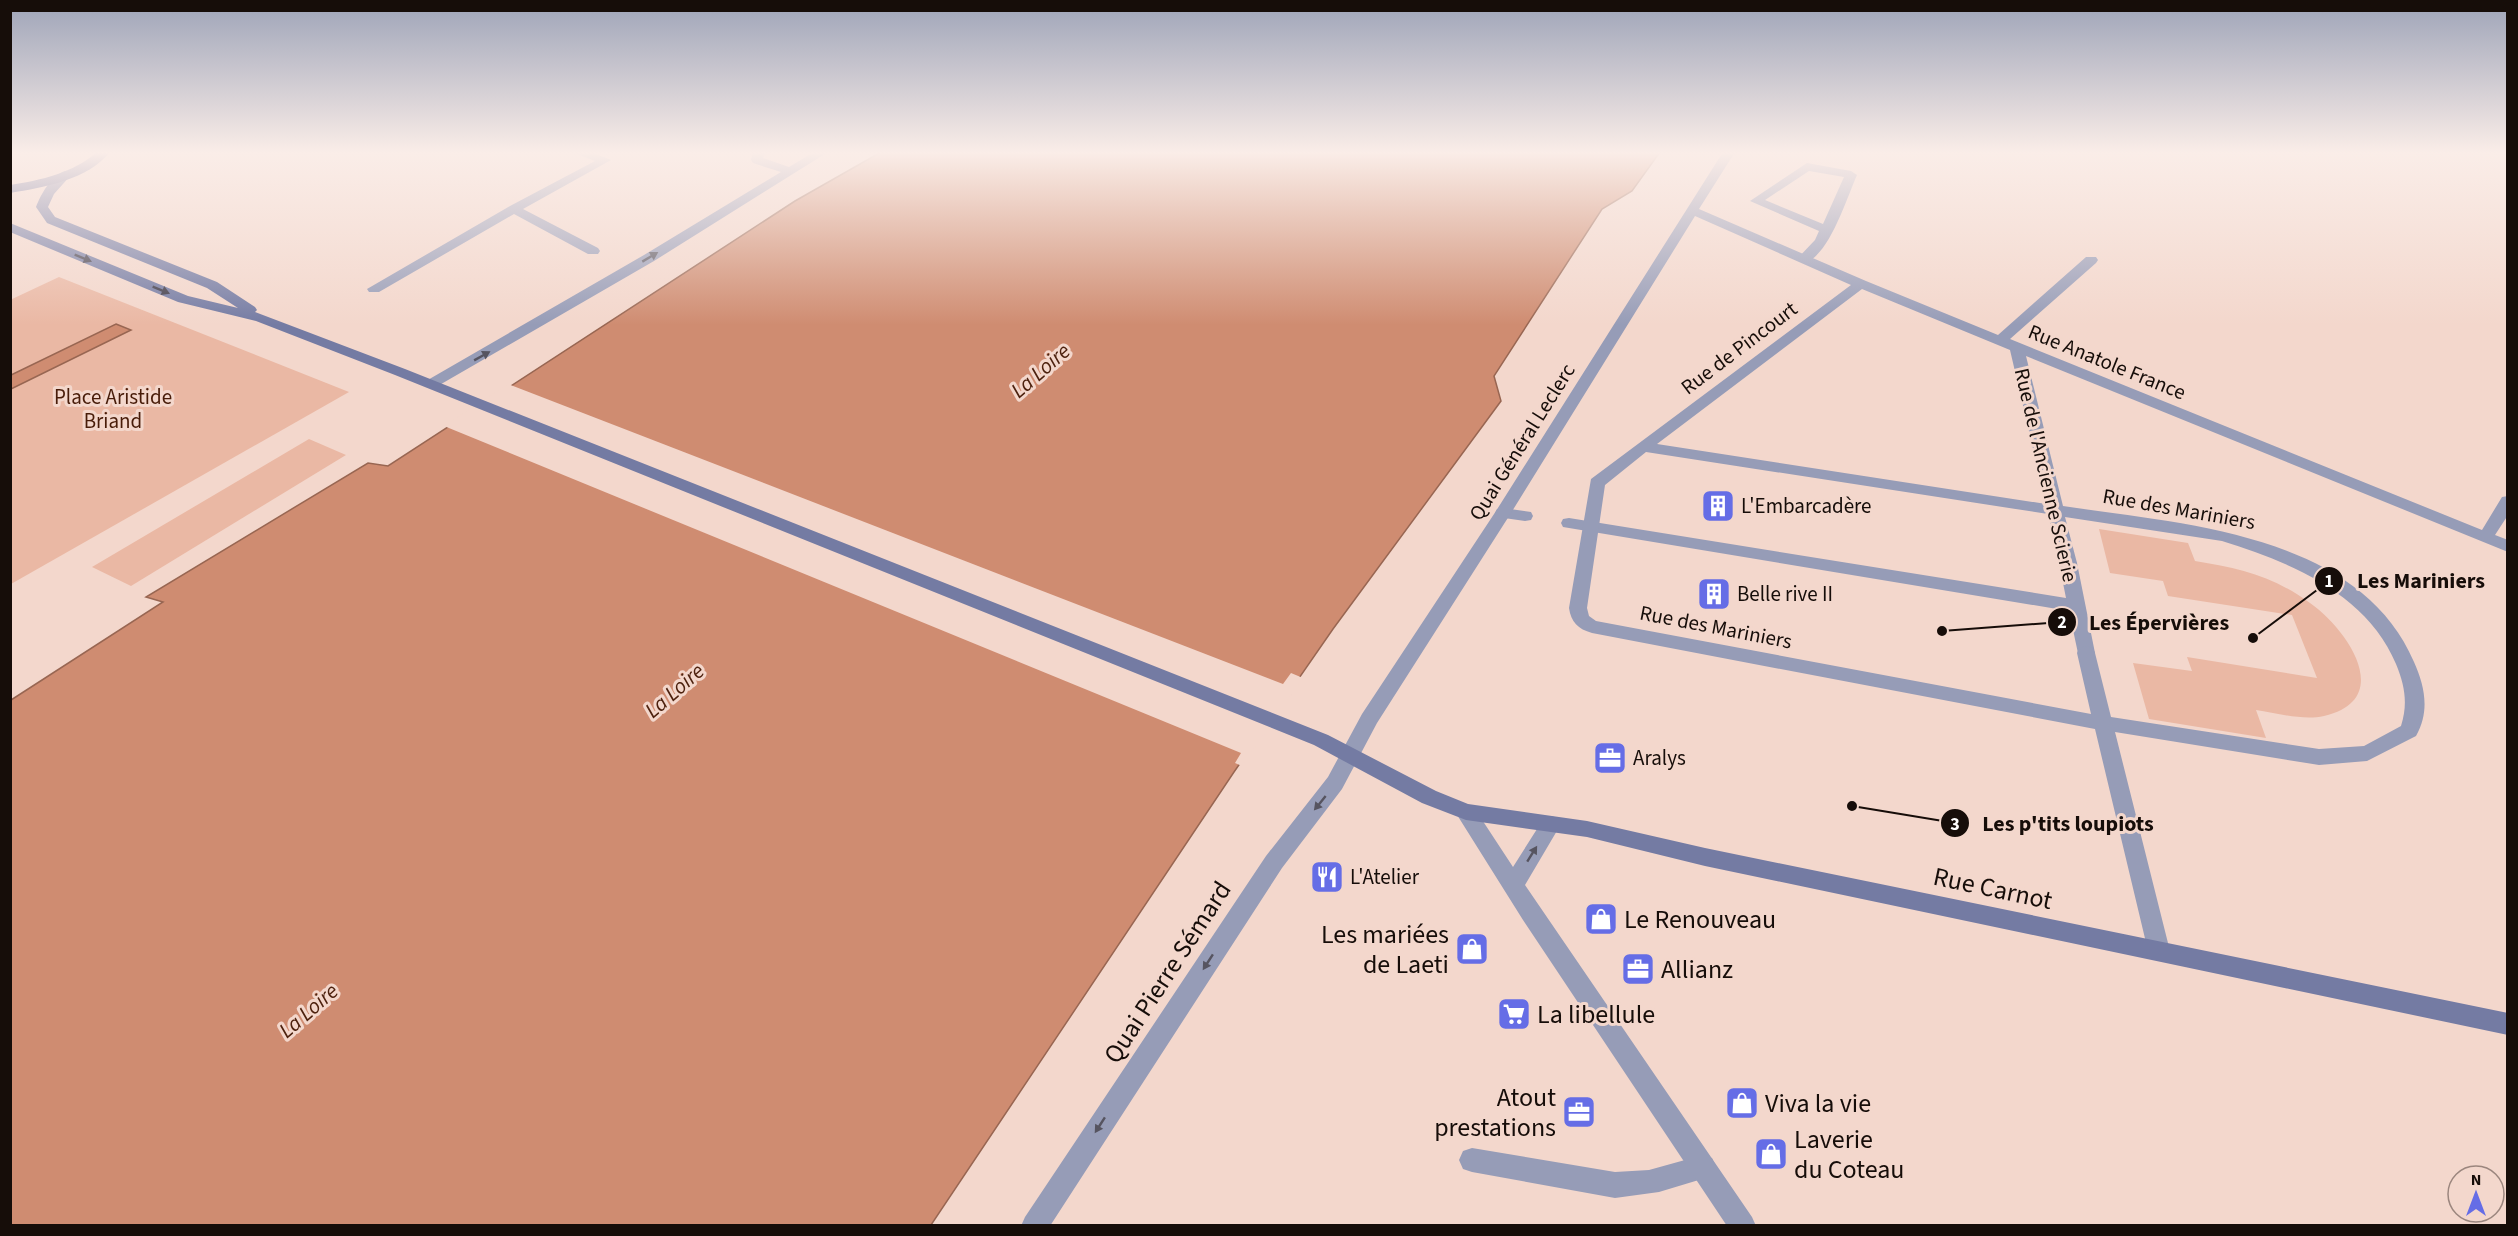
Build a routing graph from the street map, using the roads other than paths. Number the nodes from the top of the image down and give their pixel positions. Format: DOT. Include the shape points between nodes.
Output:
graph roads {
  1 [pos="44,210"];
  2 [pos="513,210"];
  3 [pos="515,210"];
  4 [pos="727,210"];
  5 [pos="1777,210"];
  6 [pos="1835,210"];
  7 [pos="1693,211"];
  8 [pos="10,227"];
  9 [pos="1825,230"];
  10 [pos="593,251"];
  11 [pos="1804,260"];
  12 [pos="2091,260"];
  13 [pos="1861,284"];
  14 [pos="374,289"];
  15 [pos="261,318"];
  16 [pos="1999,341"];
  17 [pos="2017,348"];
  18 [pos="431,384"];
  19 [pos="1643,447"];
  20 [pos="2508,501"];
  21 [pos="2056,511"];
  22 [pos="1503,513"];
  23 [pos="1525,516"];
  24 [pos="1569,523"];
  25 [pos="1590,527"];
  26 [pos="2484,538"];
  27 [pos="2508,547"];
  28 [pos="2076,606"];
  29 [pos="2103,723"];
  30 [pos="1350,753"];
  31 [pos="1466,812"];
  32 [pos="1551,824"];
  33 [pos="1513,885"];
  34 [pos="2159,951"];
  35 [pos="2508,1024"];
  36 [pos="1472,1160"];
  37 [pos="1703,1167"];
  38 [pos="1034,1226"];
  39 [pos="1743,1226"];
  1 -- 15 [label="main road" via="51,220 212,285"];
  2 -- 14 [label="street"];
  3 -- 10 [label="street"];
  18 -- 4 [label="street, one-way"];
  5 -- 9 [label="street"];
  6 -- 9 [label="street"];
  7 -- 11 [label="street, Rue Anatole France"];
  7 -- 22 [label="street, Quai Général Leclerc"];
  8 -- 15 [label="main road, one-way" via="183,299"];
  9 -- 11 [label="street" via="1821,242"];
  11 -- 13 [label="street, Rue Anatole France"];
  12 -- 16 [label="street"];
  13 -- 16 [label="street, Rue Anatole France"];
  13 -- 19 [label="street, Rue de Pincourt"];
  15 -- 18 [label="main road, Rue Carnot"];
  16 -- 17 [label="street, Rue Anatole France"];
  17 -- 21 [label="street, Rue de l'Ancienne Scierie"];
  17 -- 26 [label="street, Rue Anatole France"];
  18 -- 30 [label="main road, Rue Carnot"];
  19 -- 21 [label="street, Rue des Mariniers"];
  19 -- 25 [label="street, Rue des Mariniers" via="1598,483"];
  20 -- 26 [label="street"];
  21 -- 28 [label="street, Rue de l'Ancienne Scierie"];
  21 -- 29 [label="street, Rue des Mariniers" via="2223,536 2265,547 2319,573 2366,606 2388,633 2403,655 2417,702 2409,731 2367,753 2319,757"];
  22 -- 23 [label="street"];
  22 -- 30 [label="street, Quai Général Leclerc"];
  24 -- 25 [label="street"];
  25 -- 28 [label="street"];
  25 -- 29 [label="street, Rue des Mariniers" via="1578,608 1583,623 1592,627"];
  26 -- 27 [label="street, Rue Anatole France"];
  28 -- 29 [label="street, Rue de l'Ancienne Scierie"];
  29 -- 34 [label="street, Rue de l'Ancienne Scierie"];
  30 -- 31 [label="main road, Rue Carnot" via="1429,797"];
  30 -- 38 [label="street, Quai Pierre Sémard, one-way" via="1333,786 1274,862"];
  31 -- 32 [label="main road, Rue Carnot"];
  31 -- 33 [label="street"];
  33 -- 32 [label="street, one-way"];
  32 -- 34 [label="main road, Rue Carnot"];
  33 -- 37 [label="street"];
  34 -- 35 [label="main road, Rue Carnot"];
  36 -- 37 [label="street" via="1634,1186"];
  37 -- 39 [label="street"];
}
